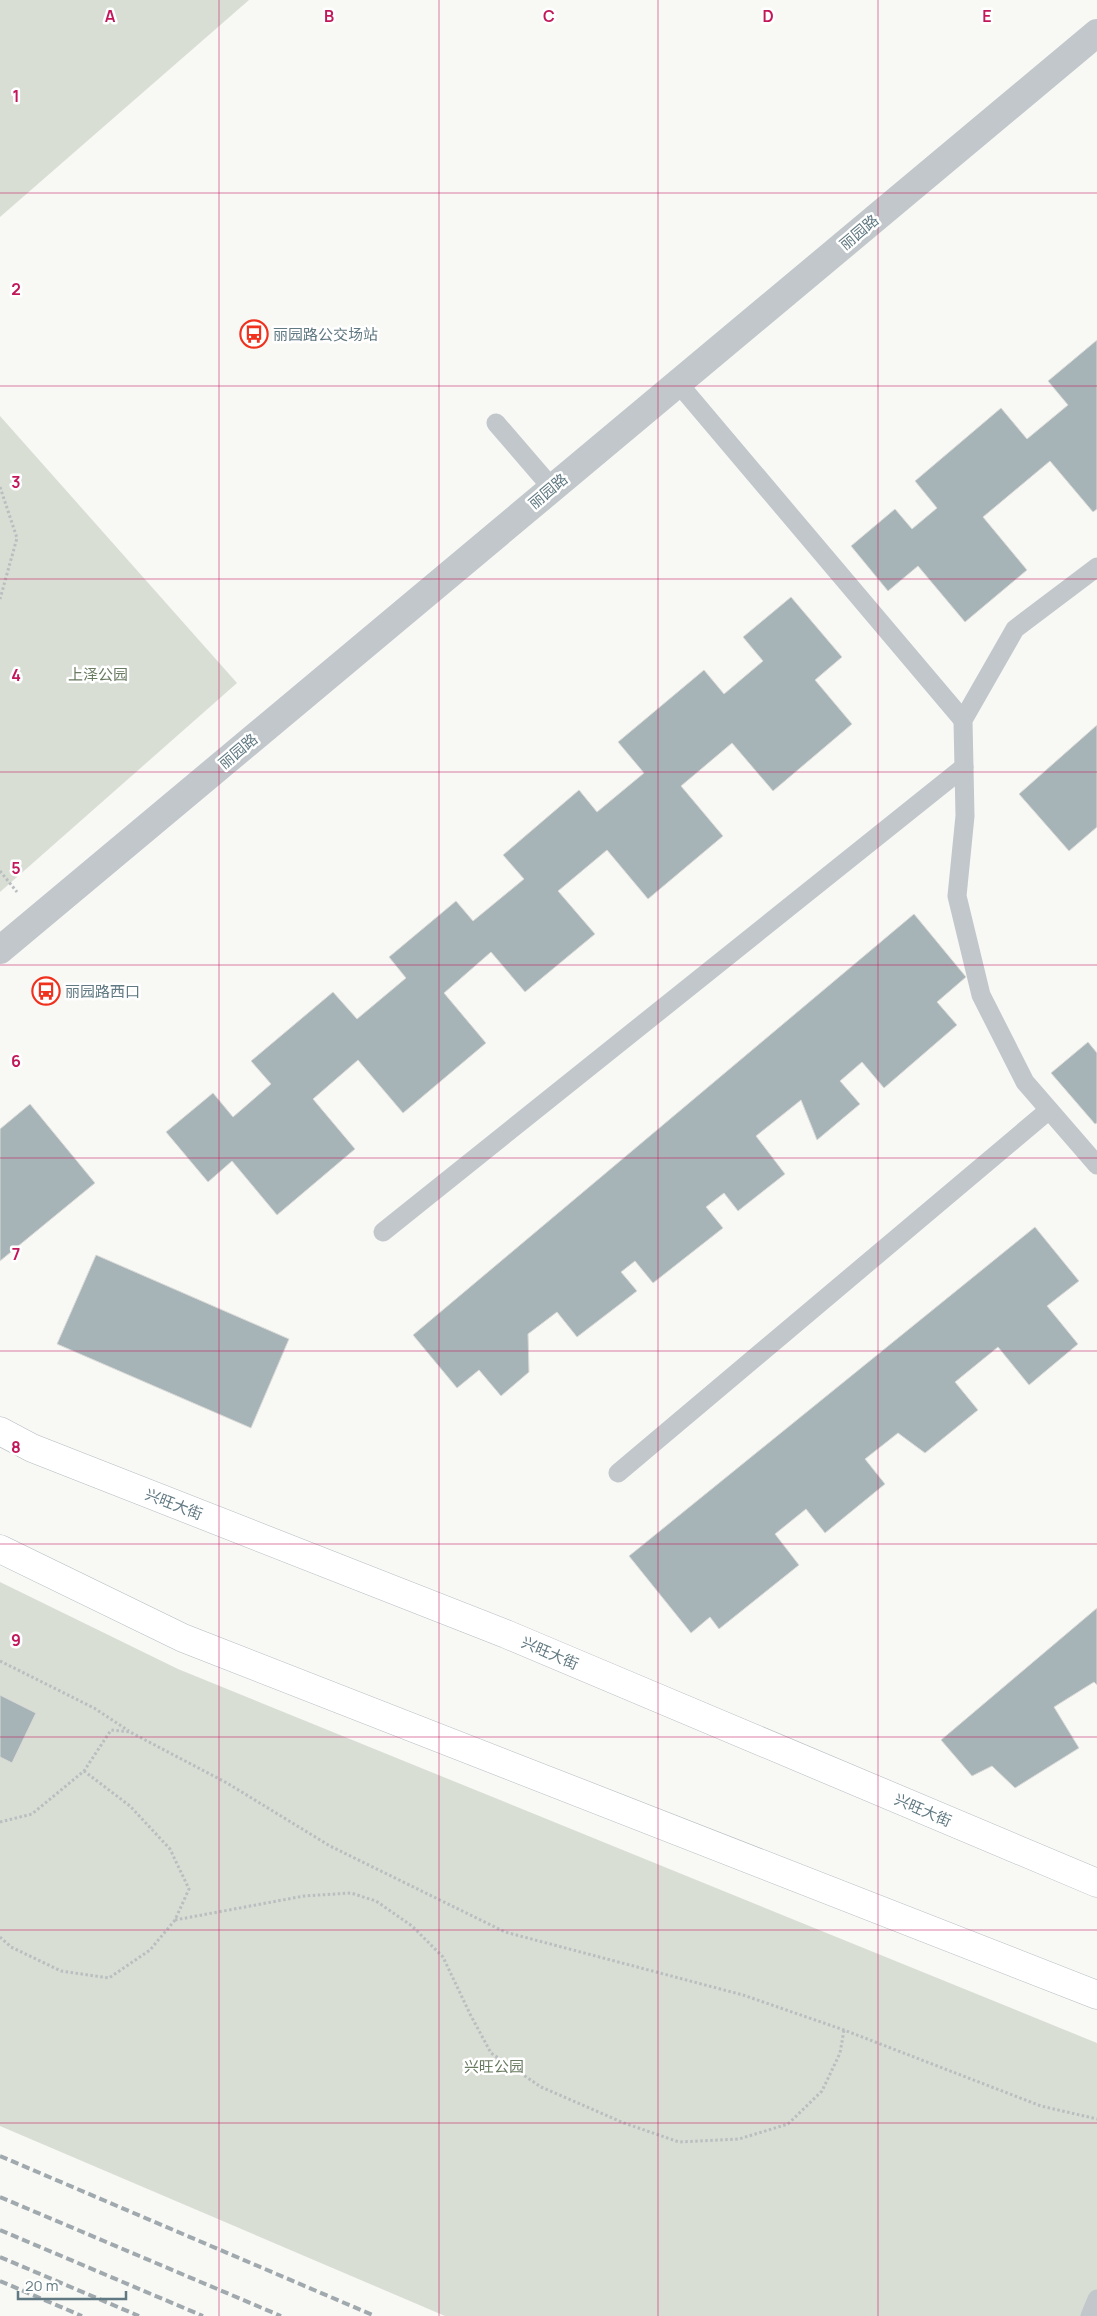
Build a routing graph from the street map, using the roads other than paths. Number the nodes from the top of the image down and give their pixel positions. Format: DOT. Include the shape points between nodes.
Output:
graph roads {
  1 [pos="1097,33"];
  2 [pos="678,383"];
  3 [pos="496,423"];
  4 [pos="552,488"];
  5 [pos="1097,567"];
  6 [pos="963,720"];
  7 [pos="964,767"];
  8 [pos="0,950"];
  9 [pos="1049,1110"];
  10 [pos="1097,1165"];
  11 [pos="383,1232"];
  12 [pos="0,1431"];
  13 [pos="618,1473"];
  14 [pos="0,1549"];
  15 [pos="1097,1883"];
  16 [pos="1097,1995"];
  17 [pos="1097,2299"];
  18 [pos="1090,2316"];
  1 -- 2 [label="street, 丽园路"];
  2 -- 4 [label="street, 丽园路"];
  2 -- 6 [label="lane"];
  3 -- 4 [label="lane"];
  4 -- 8 [label="street, 丽园路"];
  5 -- 6 [label="lane" via="1015,629"];
  6 -- 7 [label="lane"];
  7 -- 9 [label="lane" via="965,816 957,896 963,924 981,996 1025,1082"];
  7 -- 11 [label="lane"];
  9 -- 10 [label="lane"];
  9 -- 13 [label="lane"];
  12 -- 15 [label="main road, 兴旺大街" via="32,1448 506,1634"];
  14 -- 16 [label="main road" via="183,1638"];
  17 -- 18 [label="lane"];
}
